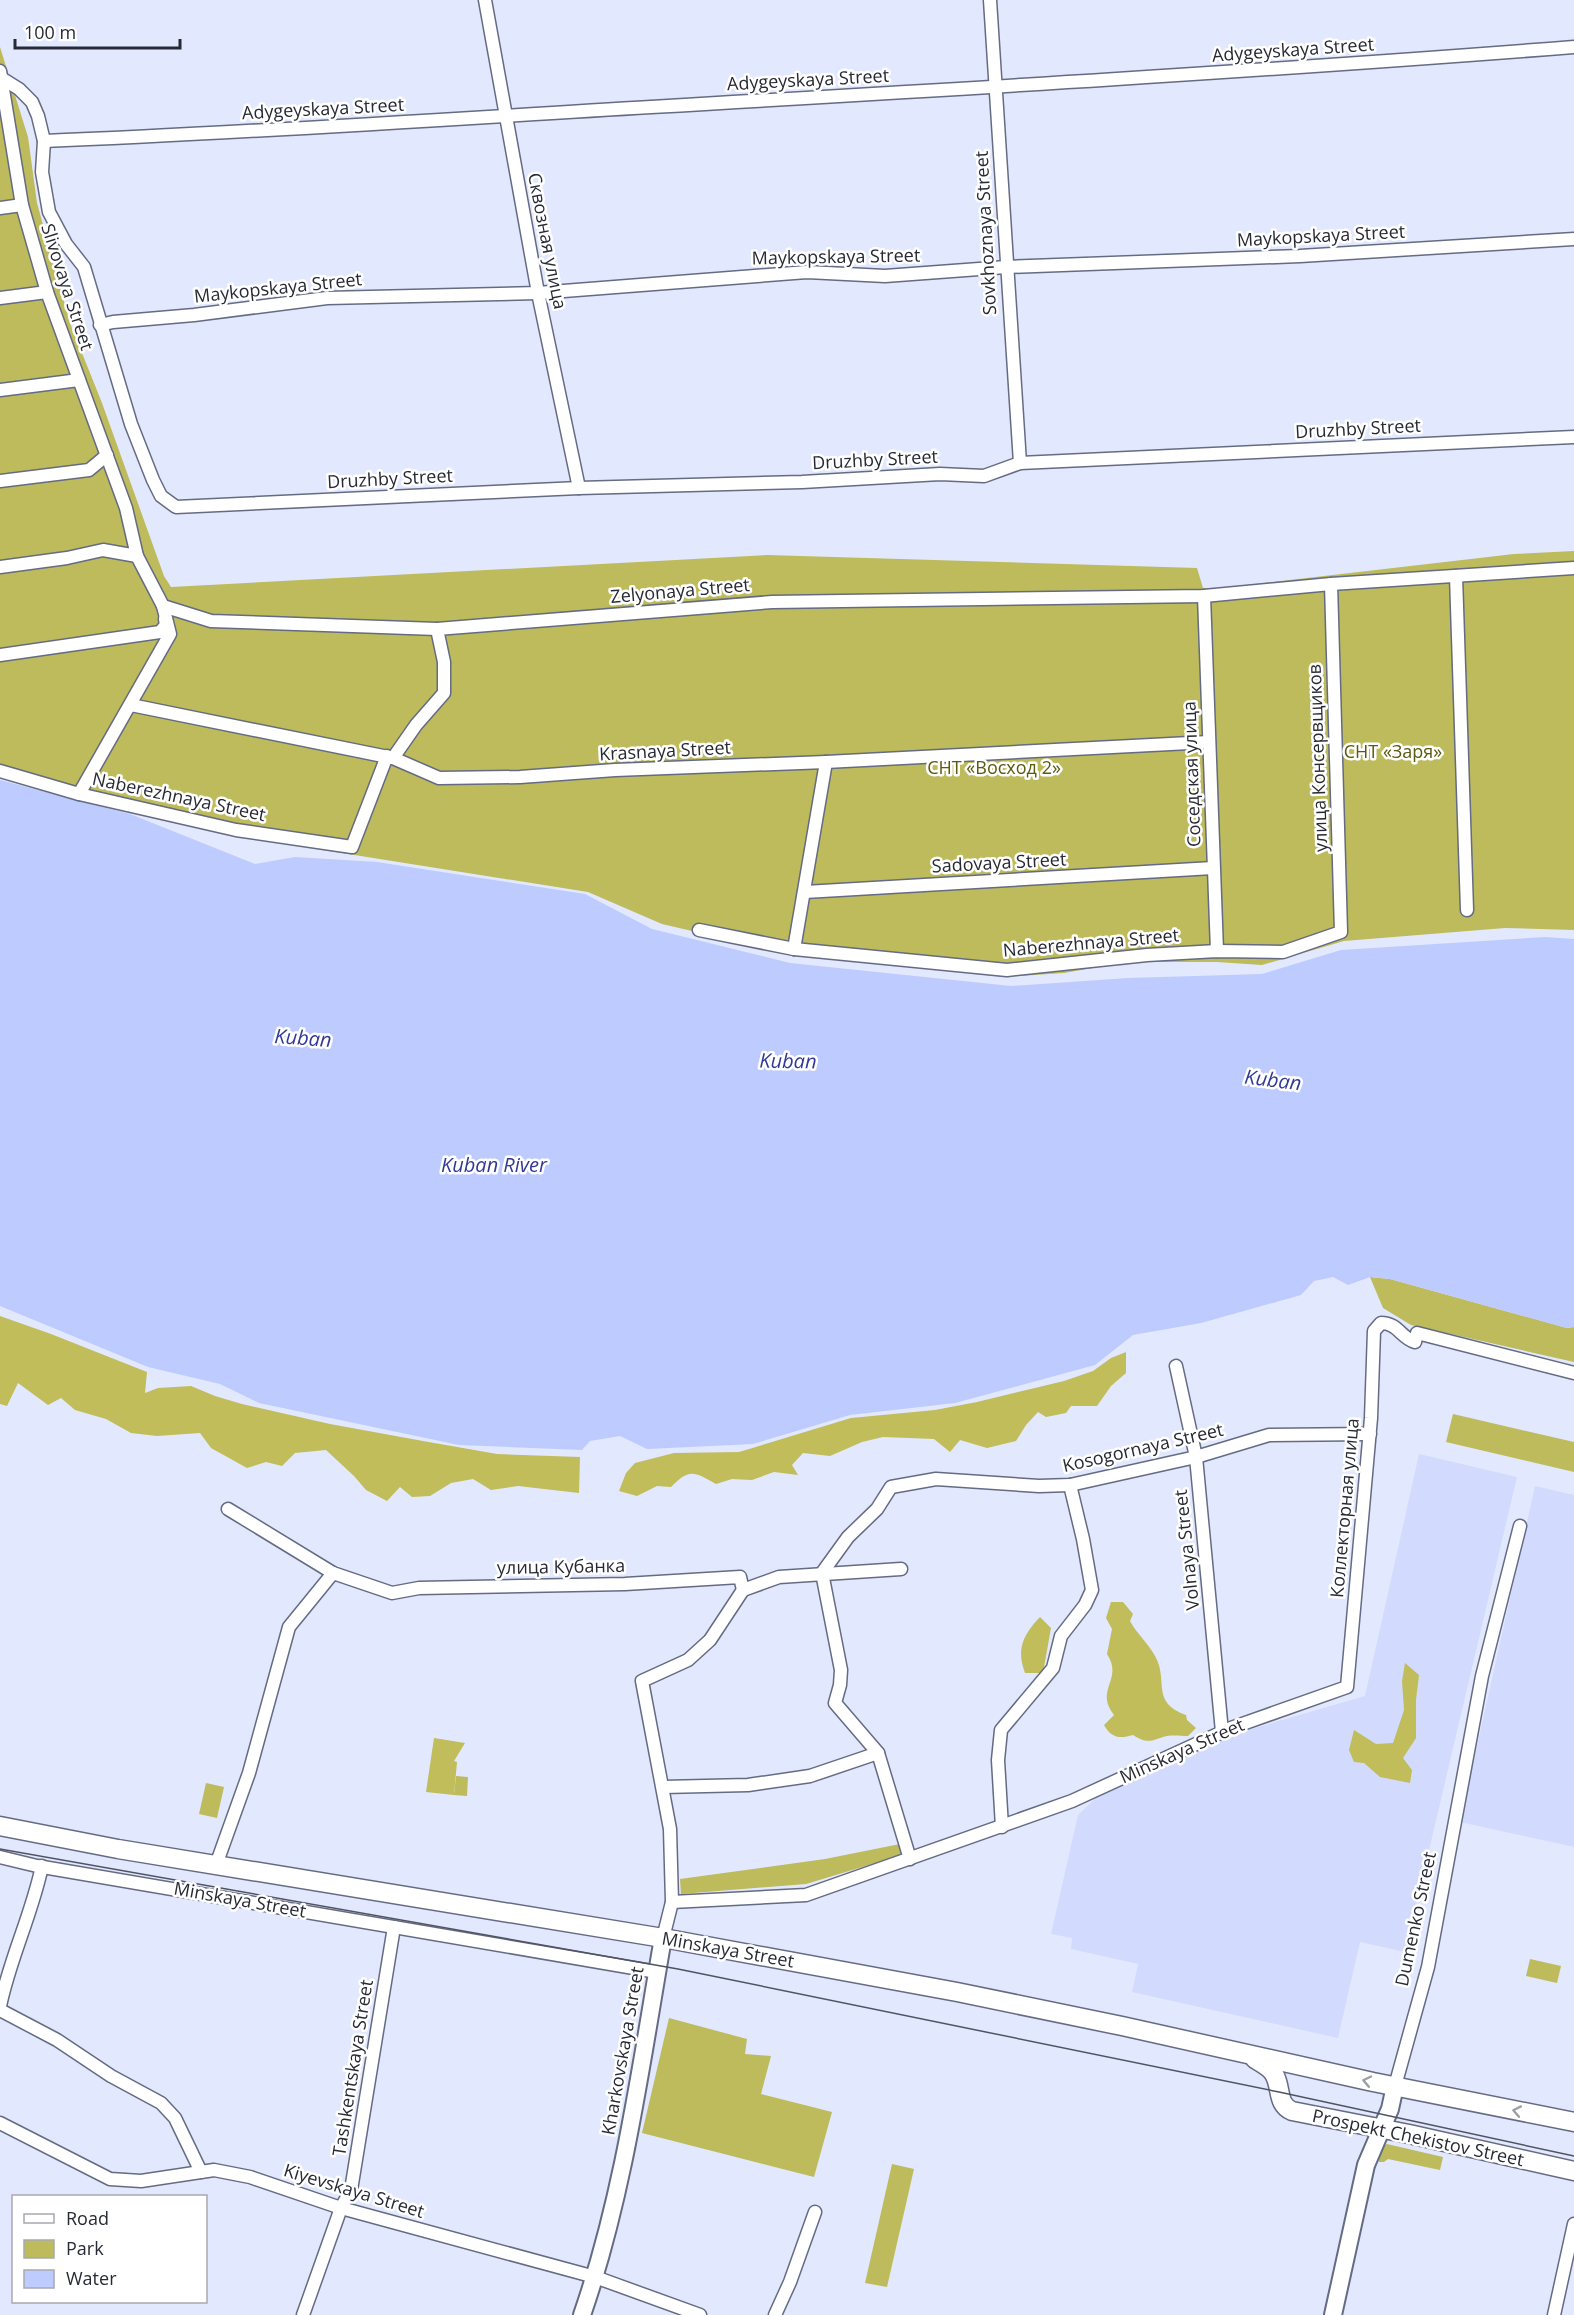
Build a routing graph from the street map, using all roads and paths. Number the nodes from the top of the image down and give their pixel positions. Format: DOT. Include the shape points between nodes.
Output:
graph roads {
  1 [pos="485,0"];
  2 [pos="990,0"];
  3 [pos="1574,47"];
  4 [pos="1,75"];
  5 [pos="996,88"];
  6 [pos="505,116"];
  7 [pos="4,118"];
  8 [pos="44,141"];
  9 [pos="22,205"];
  10 [pos="0,208"];
  11 [pos="1574,239"];
  12 [pos="1006,267"];
  13 [pos="47,292"];
  14 [pos="538,293"];
  15 [pos="0,298"];
  16 [pos="100,325"];
  17 [pos="79,380"];
  18 [pos="0,390"];
  19 [pos="1574,437"];
  20 [pos="106,455"];
  21 [pos="1020,464"];
  22 [pos="0,481"];
  23 [pos="579,488"];
  24 [pos="137,556"];
  25 [pos="0,567"];
  26 [pos="1574,568"];
  27 [pos="1456,576"];
  28 [pos="1331,584"];
  29 [pos="1204,596"];
  30 [pos="163,606"];
  31 [pos="437,629"];
  32 [pos="0,655"];
  33 [pos="131,705"];
  34 [pos="1209,742"];
  35 [pos="390,757"];
  36 [pos="826,762"];
  37 [pos="0,771"];
  38 [pos="79,794"];
  39 [pos="1213,868"];
  40 [pos="805,892"];
  41 [pos="1467,910"];
  42 [pos="699,930"];
  43 [pos="1341,932"];
  44 [pos="794,949"];
  45 [pos="1217,951"];
  46 [pos="1176,1366"];
  47 [pos="1574,1372"];
  48 [pos="1370,1434"];
  49 [pos="1196,1456"];
  50 [pos="1070,1485"];
  51 [pos="228,1509"];
  52 [pos="1520,1526"];
  53 [pos="901,1569"];
  54 [pos="333,1573"];
  55 [pos="822,1573"];
  56 [pos="743,1590"];
  57 [pos="1347,1687"];
  58 [pos="1222,1731"];
  59 [pos="878,1753"];
  60 [pos="663,1787"];
  61 [pos="0,1826"];
  62 [pos="1002,1827"];
  63 [pos="0,1857"];
  64 [pos="910,1859"];
  65 [pos="216,1865"];
  66 [pos="42,1866"];
  67 [pos="672,1902"];
  68 [pos="394,1927"];
  69 [pos="663,1938"];
  70 [pos="657,1972"];
  71 [pos="3,1980"];
  72 [pos="0,2008"];
  73 [pos="1237,2052"];
  74 [pos="1326,2072"];
  75 [pos="1278,2085"];
  76 [pos="1395,2086"];
  77 [pos="1574,2122"];
  78 [pos="0,2123"];
  79 [pos="1380,2129"];
  80 [pos="1574,2171"];
  81 [pos="201,2172"];
  82 [pos="341,2208"];
  83 [pos="815,2211"];
  84 [pos="1574,2224"];
  85 [pos="595,2277"];
  86 [pos="303,2315"];
  87 [pos="582,2315"];
  88 [pos="700,2315"];
  89 [pos="775,2315"];
  90 [pos="1333,2315"];
  91 [pos="1554,2315"];
  1 -- 6 [label="street, Сквозная улица"];
  2 -- 5 [label="street, Sovkhoznaya Street"];
  3 -- 5 [label="street, Adygeyskaya Street"];
  4 -- 7 [label="street, Slivovaya Street"];
  4 -- 8 [label="street" via="32,102"];
  5 -- 6 [label="street, Adygeyskaya Street"];
  5 -- 12 [label="street, Sovkhoznaya Street"];
  6 -- 8 [label="street, Adygeyskaya Street"];
  6 -- 14 [label="street, Сквозная улица"];
  7 -- 9 [label="street, Slivovaya Street"];
  8 -- 16 [label="street" via="42,172 49,212 84,267"];
  9 -- 10 [label="street"];
  9 -- 13 [label="street, Slivovaya Street"];
  11 -- 12 [label="street, Maykopskaya Street" via="1300,256"];
  12 -- 14 [label="street, Maykopskaya Street" via="885,276 807,272"];
  12 -- 21 [label="street, Sovkhoznaya Street"];
  13 -- 15 [label="street"];
  13 -- 17 [label="street, Slivovaya Street"];
  14 -- 16 [label="street, Maykopskaya Street" via="327,298"];
  14 -- 23 [label="street, Сквозная улица"];
  16 -- 23 [label="street, Druzhby Street" via="153,480 161,495 176,507"];
  17 -- 18 [label="street"];
  17 -- 20 [label="street, Slivovaya Street"];
  19 -- 21 [label="street, Druzhby Street"];
  20 -- 22 [label="street" via="89,470"];
  20 -- 24 [label="street, Slivovaya Street" via="126,508"];
  21 -- 23 [label="street, Druzhby Street" via="976,477 940,474"];
  24 -- 25 [label="street" via="103,550"];
  24 -- 30 [label="street, Slivovaya Street"];
  26 -- 27 [label="street, Zelyonaya Street"];
  27 -- 28 [label="street, Zelyonaya Street"];
  27 -- 41 [label="street"];
  28 -- 29 [label="street, Zelyonaya Street"];
  28 -- 43 [label="street, улица Консервщиков"];
  29 -- 31 [label="street, Zelyonaya Street" via="772,602"];
  29 -- 34 [label="street, Соседская улица"];
  30 -- 31 [label="street, Zelyonaya Street" via="211,621"];
  30 -- 32 [label="street" via="166,625 160,632"];
  30 -- 33 [label="street" via="170,634"];
  31 -- 35 [label="street" via="444,662 444,693"];
  33 -- 35 [label="street, Krasnaya Street"];
  33 -- 38 [label="street"];
  34 -- 36 [label="street, Krasnaya Street"];
  34 -- 39 [label="street, Соседская улица"];
  35 -- 36 [label="street, Krasnaya Street" via="439,778"];
  35 -- 38 [label="street, Naberezhnaya Street" via="352,847 236,830"];
  36 -- 40 [label="street"];
  37 -- 38 [label="street, Naberezhnaya Street"];
  39 -- 40 [label="street, Sadovaya Street"];
  39 -- 45 [label="street, Соседская улица"];
  40 -- 44 [label="street"];
  42 -- 44 [label="street, Naberezhnaya Street"];
  43 -- 45 [label="street, Naberezhnaya Street" via="1283,952"];
  44 -- 45 [label="street, Naberezhnaya Street" via="1007,970"];
  46 -- 49 [label="street, Volnaya Street"];
  47 -- 48 [label="street, Коллекторная улица" via="1417,1333 1415,1342 1406,1340 1400,1331 1381,1323 1374,1331"];
  48 -- 49 [label="street, Kosogornaya Street" via="1269,1435"];
  48 -- 57 [label="street, Коллекторная улица"];
  49 -- 50 [label="street, Kosogornaya Street"];
  49 -- 58 [label="street, Volnaya Street"];
  50 -- 55 [label="street, Kosogornaya Street" via="936,1479 891,1487"];
  50 -- 62 [label="street" via="1092,1590 1061,1636 1053,1668 1001,1730 998,1760"];
  51 -- 54 [label="street, улица Кубанка"];
  52 -- 76 [label="street, Dumenko Street" via="1482,1676 1428,1967"];
  53 -- 55 [label="street"];
  54 -- 56 [label="street, улица Кубанка" via="392,1593 419,1588 625,1584 740,1576"];
  54 -- 65 [label="street, Minskaya Street" via="289,1627 249,1773"];
  55 -- 56 [label="street" via="779,1577"];
  55 -- 59 [label="street" via="841,1670 835,1703"];
  56 -- 60 [label="street, Kharkovskaya Street" via="710,1640 688,1660 642,1681"];
  57 -- 58 [label="street, Minskaya Street"];
  58 -- 62 [label="street, Minskaya Street" via="1072,1801"];
  59 -- 60 [label="street" via="800,1777 748,1785"];
  59 -- 64 [label="street"];
  60 -- 67 [label="street, Kharkovskaya Street" via="670,1829"];
  61 -- 65 [label="main road, Minskaya Street"];
  62 -- 64 [label="street, Minskaya Street"];
  63 -- 66 [label="street, Minskaya Street"];
  64 -- 67 [label="street, Minskaya Street" via="806,1895"];
  65 -- 69 [label="main road, Minskaya Street"];
  66 -- 68 [label="street, Minskaya Street"];
  66 -- 71 [label="street" via="37,1892"];
  67 -- 69 [label="street, Kharkovskaya Street"];
  68 -- 70 [label="street, Minskaya Street"];
  68 -- 82 [label="street, Tashkentskaya Street" via="351,2190"];
  69 -- 70 [label="street, Kharkovskaya Street"];
  69 -- 73 [label="main road, Minskaya Street" via="1022,2005"];
  70 -- 85 [label="street, Kharkovskaya Street" via="632,2120"];
  71 -- 72 [label="street"];
  72 -- 81 [label="street" via="161,2103 175,2118"];
  73 -- 74 [label="main road"];
  73 -- 75 [label="main road, Prospekt Chekistov Street" via="1271,2070"];
  74 -- 75 [label="main road" via="1291,2073"];
  76 -- 74 [label="main road, one-way"];
  75 -- 79 [label="main road, Prospekt Chekistov Street" via="1282,2102 1292,2111"];
  77 -- 76 [label="main road, one-way"];
  76 -- 79 [label="street, Dumenko Street"];
  78 -- 81 [label="street, Kiyevskaya Street" via="110,2179 141,2181"];
  79 -- 80 [label="main road, Prospekt Chekistov Street"];
  79 -- 90 [label="street, Dumenko Street" via="1366,2165"];
  81 -- 82 [label="street, Kiyevskaya Street" via="214,2170 250,2177"];
  82 -- 85 [label="street, Kiyevskaya Street"];
  82 -- 86 [label="street, Tashkentskaya Street"];
  83 -- 89 [label="street"];
  84 -- 91 [label="street"];
  85 -- 87 [label="street, Kharkovskaya Street"];
  85 -- 88 [label="street, Kiyevskaya Street"];
}
